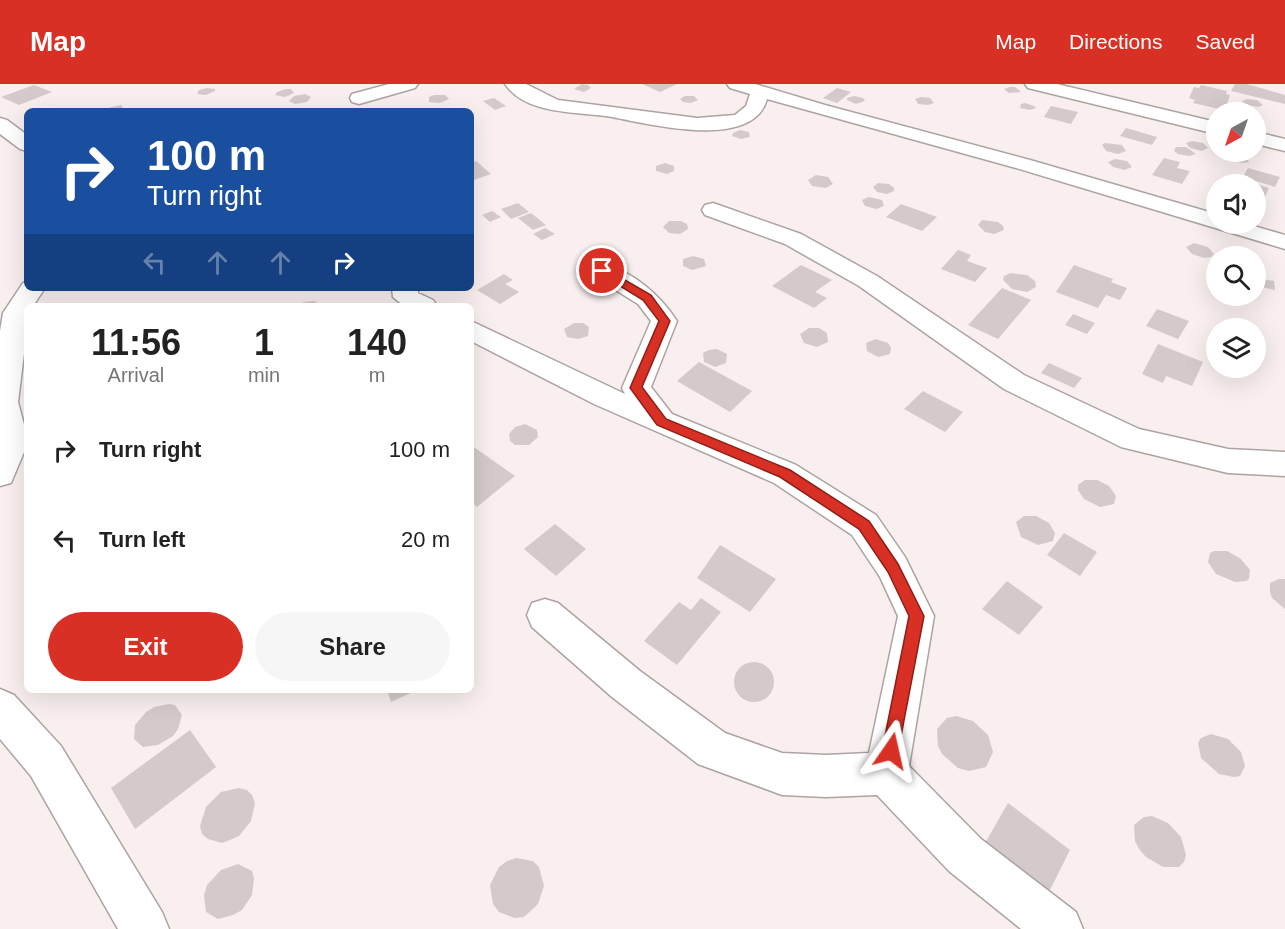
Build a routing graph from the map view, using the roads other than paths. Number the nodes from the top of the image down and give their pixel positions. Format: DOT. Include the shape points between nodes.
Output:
graph roads {
  1 [pos="345,84"];
  2 [pos="409,84"];
  3 [pos="514,84"];
  4 [pos="736,84"];
  5 [pos="1034,84"];
  6 [pos="760,92"];
  7 [pos="363,104"];
  8 [pos="0,124"];
  9 [pos="1206,126"];
  10 [pos="1266,140"];
  11 [pos="24,143"];
  12 [pos="1285,145"];
  13 [pos="713,210"];
  14 [pos="1206,218"];
  15 [pos="1258,234"];
  16 [pos="1285,242"];
  17 [pos="602,271"];
  18 [pos="30,291"];
  19 [pos="405,291"];
  20 [pos="417,303"];
  21 [pos="474,332"];
  22 [pos="662,422"];
  23 [pos="1285,464"];
  24 [pos="0,474"];
  25 [pos="545,615"];
  26 [pos="0,709"];
  27 [pos="886,773"];
  28 [pos="145,929"];
  29 [pos="1059,929"];
  1 -- 7 [label="street"];
  2 -- 7 [label="street"];
  3 -- 6 [label="street" via="535,98 567,108 717,125 737,121 756,109"];
  4 -- 6 [label="street"];
  5 -- 9 [label="street"];
  6 -- 14 [label="street"];
  8 -- 11 [label="street"];
  10 -- 12 [label="street"];
  13 -- 23 [label="street" via="793,238 868,281 1014,382 1132,439 1228,461"];
  15 -- 16 [label="street"];
  17 -- 22 [label="street" via="647,298 664,321 636,388"];
  18 -- 24 [label="street" via="16,313 3,402 13,441"];
  19 -- 20 [label="street" via="406,297"];
  21 -- 22 [label="street"];
  22 -- 27 [label="street" via="785,474 864,525 893,568 916,616"];
  25 -- 27 [label="street" via="626,684 713,749 782,774"];
  26 -- 28 [label="street" via="46,761"];
  27 -- 29 [label="street" via="965,855"];
}
